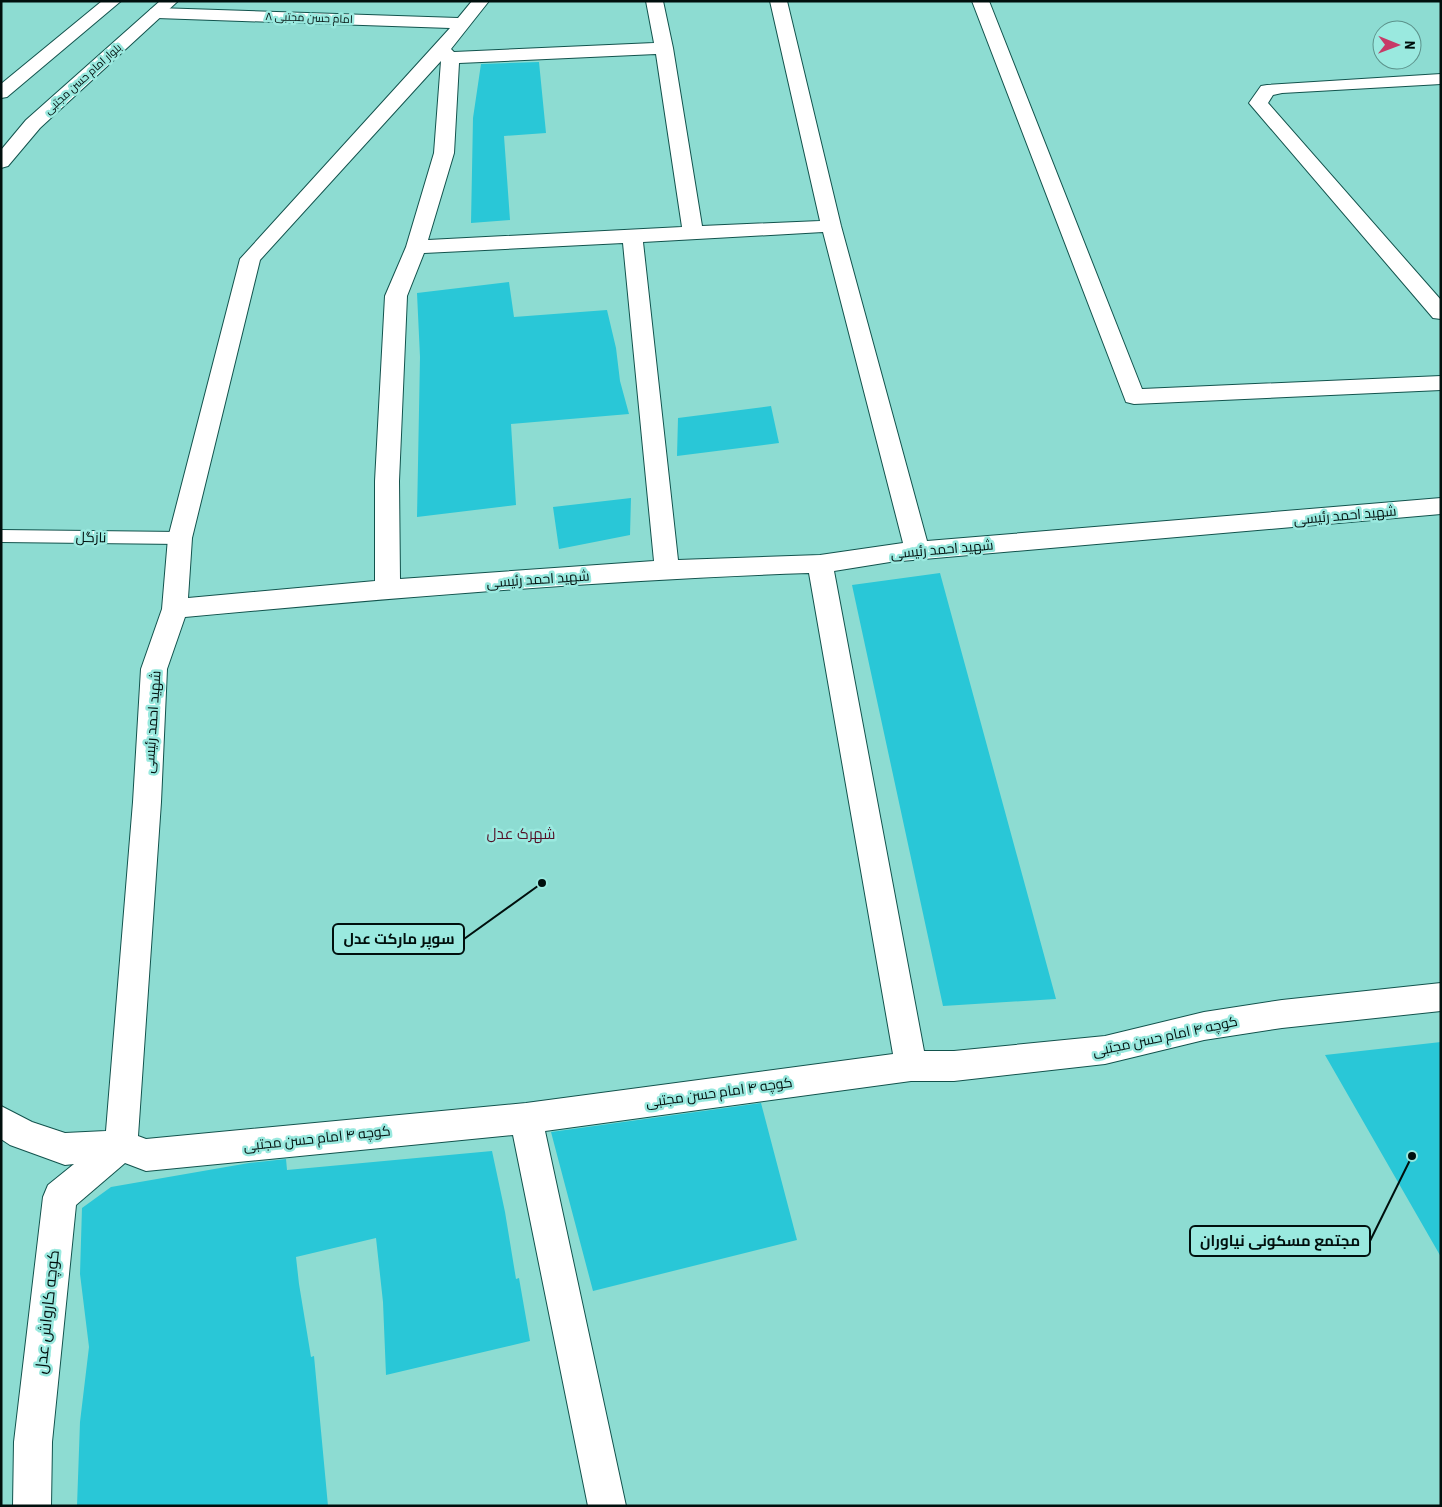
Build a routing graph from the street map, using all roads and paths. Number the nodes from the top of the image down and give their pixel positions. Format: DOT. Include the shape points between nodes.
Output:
graph roads {
  1 [pos="113,1"];
  2 [pos="481,1"];
  3 [pos="654,1"];
  4 [pos="778,1"];
  5 [pos="980,1"];
  6 [pos="164,7"];
  7 [pos="462,23"];
  8 [pos="664,48"];
  9 [pos="446,54"];
  10 [pos="1441,79"];
  11 [pos="1,92"];
  12 [pos="1,162"];
  13 [pos="832,226"];
  14 [pos="693,233"];
  15 [pos="632,236"];
  16 [pos="416,247"];
  17 [pos="1441,314"];
  18 [pos="1441,383"];
  19 [pos="1441,506"];
  20 [pos="1,536"];
  21 [pos="180,538"];
  22 [pos="917,551"];
  23 [pos="820,564"];
  24 [pos="667,569"];
  25 [pos="388,589"];
  26 [pos="175,609"];
  27 [pos="1441,997"];
  28 [pos="911,1066"];
  29 [pos="526,1118"];
  30 [pos="1,1121"];
  31 [pos="121,1146"];
  32 [pos="32,1506"];
  33 [pos="607,1506"];
  1 -- 11 [label="street"];
  2 -- 7 [label="street"];
  3 -- 8 [label="street"];
  4 -- 13 [label="street"];
  5 -- 18 [label="street" via="1134,397"];
  6 -- 7 [label="street, امام حسن مجتبی ۸"];
  6 -- 12 [label="street, بلوار امام حسن مجتبی" via="33,124"];
  7 -- 9 [label="street"];
  8 -- 9 [label="street"];
  8 -- 14 [label="street"];
  9 -- 16 [label="street" via="444,153"];
  9 -- 21 [label="street" via="250,259"];
  10 -- 17 [label="street" via="1282,88 1267,90 1258,103"];
  13 -- 14 [label="street"];
  13 -- 22 [label="street"];
  14 -- 15 [label="street"];
  15 -- 16 [label="street"];
  15 -- 24 [label="street"];
  16 -- 25 [label="street" via="396,296 387,481"];
  19 -- 22 [label="street, شهید احمد رئیسی"];
  20 -- 21 [label="lane, نازگل"];
  21 -- 26 [label="street"];
  22 -- 23 [label="street, شهید احمد رئیسی"];
  23 -- 24 [label="street, شهید احمد رئیسی"];
  23 -- 28 [label="street"];
  24 -- 25 [label="street, شهید احمد رئیسی"];
  25 -- 26 [label="street, شهید احمد رئیسی"];
  26 -- 31 [label="street, شهید احمد رئیسی" via="154,669"];
  27 -- 28 [label="street, کوچه ۴ امام حسن مجتبی" via="1204,1026 1105,1050 954,1066"];
  28 -- 29 [label="street, کوچه ۴ امام حسن مجتبی"];
  29 -- 31 [label="street, کوچه ۴ امام حسن مجتبی" via="146,1155"];
  29 -- 33 [label="street"];
  30 -- 31 [label="street, کوچه ۴ امام حسن مجتبی" via="22,1134 65,1149"];
  31 -- 32 [label="street, کوچه کارواش عدل" via="60,1197 33,1442"];
}
